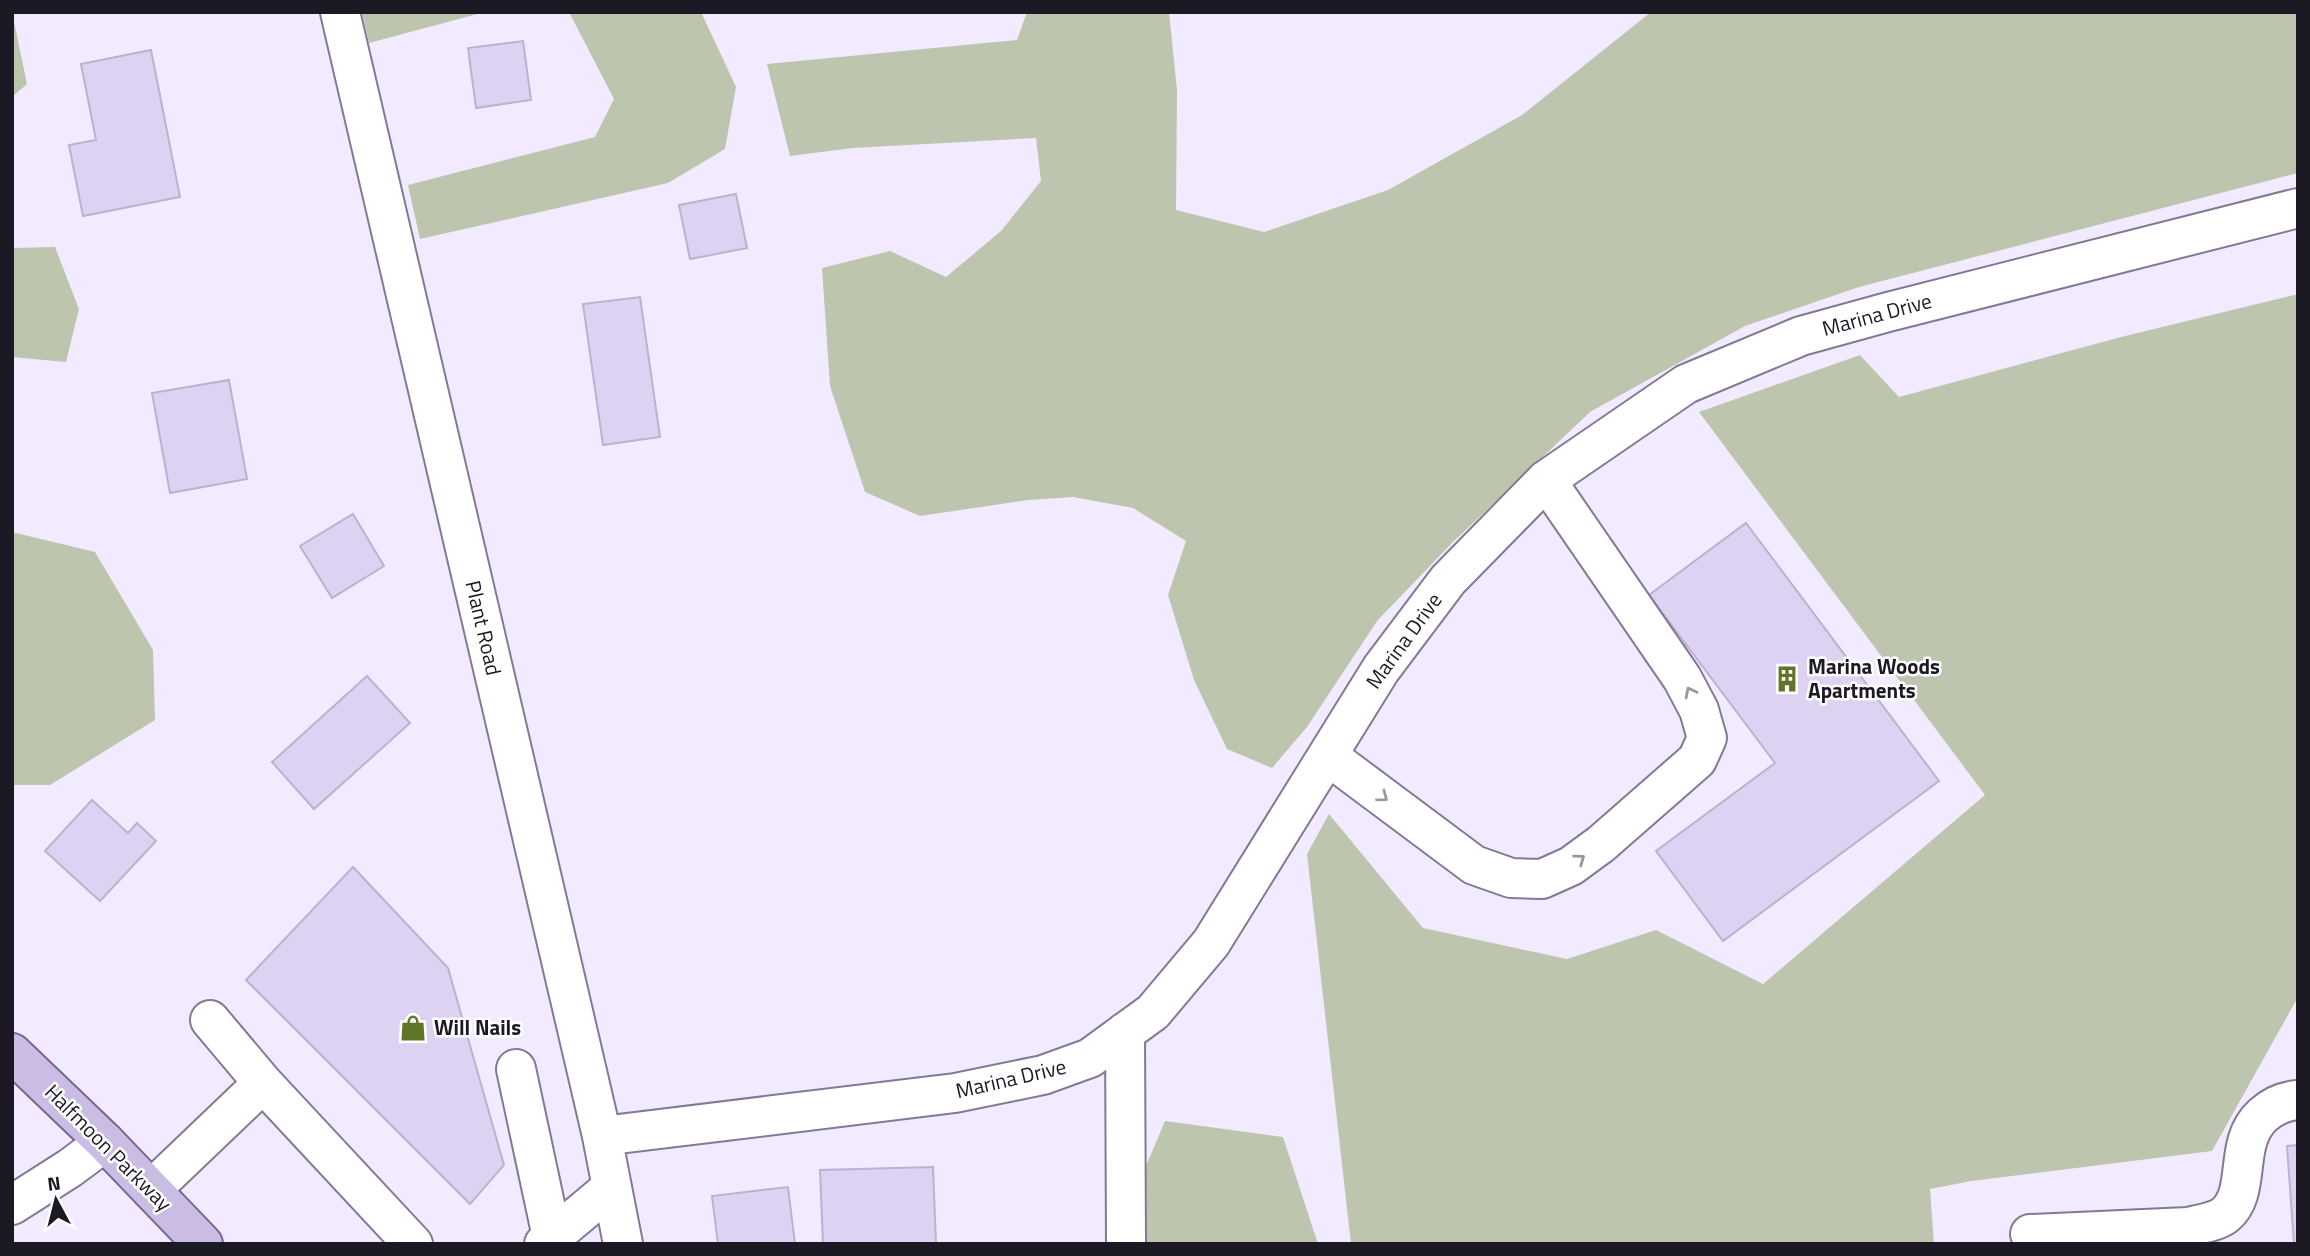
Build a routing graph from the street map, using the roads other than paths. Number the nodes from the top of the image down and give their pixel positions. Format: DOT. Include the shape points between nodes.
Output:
graph roads {
  1 [pos="340,12"];
  2 [pos="2298,208"];
  3 [pos="1546,480"];
  4 [pos="1328,756"];
  5 [pos="210,1020"];
  6 [pos="1125,1032"];
  7 [pos="12,1052"];
  8 [pos="516,1069"];
  9 [pos="263,1083"];
  10 [pos="2298,1100"];
  11 [pos="602,1136"];
  12 [pos="105,1142"];
  13 [pos="612,1187"];
  14 [pos="151,1190"];
  15 [pos="12,1205"];
  16 [pos="2030,1234"];
  17 [pos="548,1240"];
  18 [pos="203,1244"];
  19 [pos="413,1244"];
  20 [pos="623,1244"];
  21 [pos="1126,1244"];
  1 -- 11 [label="street, Plant Road"];
  2 -- 3 [label="street, Marina Drive" via="1801,336 1686,384"];
  3 -- 4 [label="street, Marina Drive" via="1448,580 1381,669"];
  4 -- 3 [label="street, one-way" via="1474,865 1511,878 1542,879 1571,866 1601,844 1698,760 1707,738 1682,678"];
  4 -- 6 [label="street, Marina Drive" via="1211,943 1153,1012"];
  5 -- 9 [label="street"];
  6 -- 11 [label="street, Marina Drive" via="1090,1058 1043,1075 955,1093"];
  6 -- 21 [label="street"];
  7 -- 12 [label="main road, Halfmoon Parkway"];
  8 -- 17 [label="street"];
  9 -- 14 [label="street"];
  9 -- 19 [label="street"];
  10 -- 16 [label="street" via="2269,1110 2252,1125 2242,1178 2225,1215 2188,1227"];
  11 -- 13 [label="street, Plant Road"];
  12 -- 14 [label="main road, Halfmoon Parkway"];
  12 -- 15 [label="street"];
  13 -- 17 [label="street"];
  13 -- 20 [label="street, Plant Road"];
  14 -- 18 [label="main road, Halfmoon Parkway"];
}
